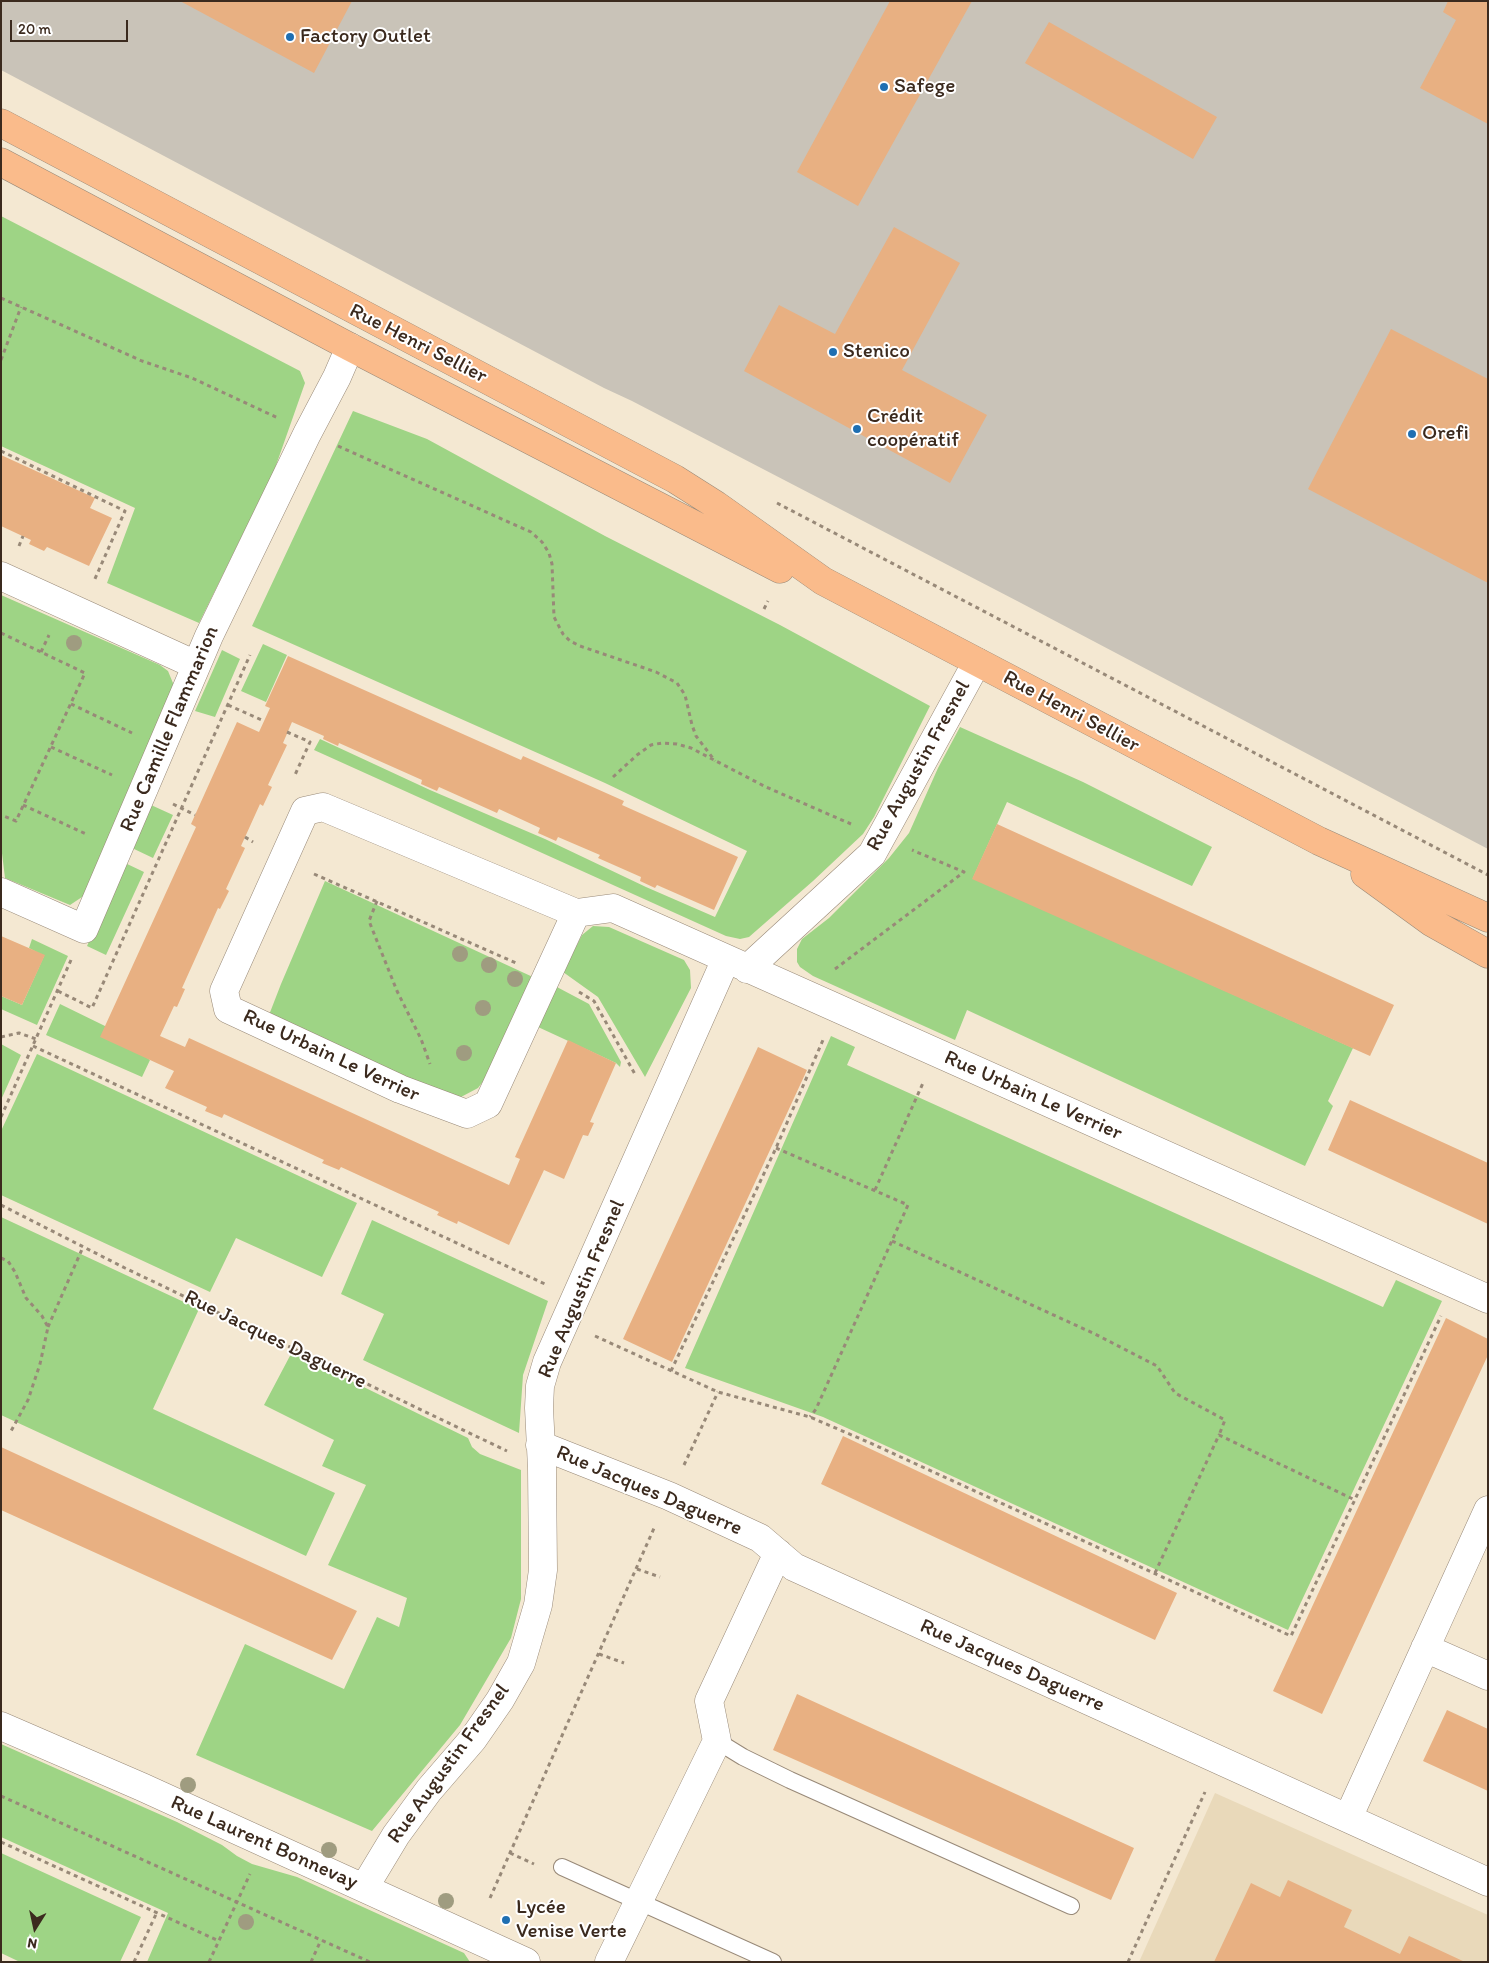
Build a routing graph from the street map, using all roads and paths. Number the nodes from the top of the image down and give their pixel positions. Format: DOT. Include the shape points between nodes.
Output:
graph roads {
  1 [pos="1,123"];
  2 [pos="1,162"];
  3 [pos="1,298"];
  4 [pos="21,307"];
  5 [pos="350,347"];
  6 [pos="1,360"];
  7 [pos="307,434"];
  8 [pos="1,451"];
  9 [pos="23,536"];
  10 [pos="18,549"];
  11 [pos="1,576"];
  12 [pos="823,582"];
  13 [pos="93,584"];
  14 [pos="1,633"];
  15 [pos="250,655"];
  16 [pos="977,662"];
  17 [pos="196,665"];
  18 [pos="71,704"];
  19 [pos="228,704"];
  20 [pos="264,722"];
  21 [pos="287,732"];
  22 [pos="133,733"];
  23 [pos="51,747"];
  24 [pos="716,762"];
  25 [pos="613,776"];
  26 [pos="118,778"];
  27 [pos="23,805"];
  28 [pos="182,808"];
  29 [pos="305,811"];
  30 [pos="1,815"];
  31 [pos="195,815"];
  32 [pos="856,826"];
  33 [pos="92,837"];
  34 [pos="245,837"];
  35 [pos="1319,841"];
  36 [pos="908,848"];
  37 [pos="283,858"];
  38 [pos="1,892"];
  39 [pos="377,902"];
  40 [pos="576,913"];
  41 [pos="1488,918"];
  42 [pos="84,929"];
  43 [pos="1488,954"];
  44 [pos="736,964"];
  45 [pos="828,975"];
  46 [pos="546,976"];
  47 [pos="58,991"];
  48 [pos="827,1032"];
  49 [pos="1,1037"];
  50 [pos="36,1039"];
  51 [pos="33,1046"];
  52 [pos="634,1075"];
  53 [pos="926,1077"];
  54 [pos="432,1102"];
  55 [pos="1,1117"];
  56 [pos="776,1148"];
  57 [pos="875,1190"];
  58 [pos="1,1206"];
  59 [pos="892,1242"];
  60 [pos="83,1247"];
  61 [pos="1,1258"];
  62 [pos="547,1285"];
  63 [pos="1456,1285"];
  64 [pos="1488,1299"];
  65 [pos="48,1327"];
  66 [pos="587,1333"];
  67 [pos="671,1371"];
  68 [pos="718,1392"];
  69 [pos="810,1417"];
  70 [pos="11,1431"];
  71 [pos="1219,1435"];
  72 [pos="541,1457"];
  73 [pos="680,1472"];
  74 [pos="1355,1500"];
  75 [pos="1488,1510"];
  76 [pos="658,1519"];
  77 [pos="778,1553"];
  78 [pos="636,1569"];
  79 [pos="1155,1574"];
  80 [pos="660,1577"];
  81 [pos="1426,1648"];
  82 [pos="599,1654"];
  83 [pos="624,1663"];
  84 [pos="1488,1676"];
  85 [pos="1,1726"];
  86 [pos="717,1741"];
  87 [pos="1208,1786"];
  88 [pos="1,1796"];
  89 [pos="1348,1818"];
  90 [pos="1,1842"];
  91 [pos="253,1867"];
  92 [pos="562,1867"];
  93 [pos="1488,1882"];
  94 [pos="364,1888"];
  95 [pos="490,1898"];
  96 [pos="637,1901"];
  97 [pos="237,1902"];
  98 [pos="1071,1906"];
  99 [pos="157,1912"];
  100 [pos="321,1939"];
  101 [pos="219,1941"];
  102 [pos="511,1959"];
  103 [pos="134,1962"];
  104 [pos="209,1962"];
  105 [pos="311,1962"];
  106 [pos="370,1962"];
  107 [pos="609,1962"];
  108 [pos="773,1962"];
  109 [pos="1128,1962"];
  1 -- 12 [label="main road, Rue Henri Sellier" via="675,479"];
  2 -- 5 [label="main road, Rue Henri Sellier"];
  3 -- 4 [label="path"];
  4 -- 6 [label="path"];
  4 -- 7 [label="path" via="142,361 192,378"];
  5 -- 7 [label="street, Rue Camille Flammarion"];
  5 -- 12 [label="main road, Rue Henri Sellier" via="784,570"];
  7 -- 17 [label="street, Rue Camille Flammarion"];
  7 -- 24 [label="path" via="531,532 549,553 554,617 562,634 580,646 656,672 677,683 685,695 696,736"];
  8 -- 13 [label="path" via="125,511"];
  9 -- 10 [label="path"];
  11 -- 17 [label="street"];
  12 -- 16 [label="main road, Rue Henri Sellier"];
  14 -- 18 [label="path" via="85,673"];
  15 -- 19 [label="path"];
  16 -- 35 [label="main road, Rue Henri Sellier"];
  16 -- 44 [label="street, Rue Augustin Fresnel" via="872,854"];
  17 -- 42 [label="street, Rue Camille Flammarion"];
  18 -- 22 [label="path"];
  18 -- 23 [label="path"];
  19 -- 20 [label="path"];
  19 -- 28 [label="path"];
  21 -- 29 [label="path" via="310,742 293,778"];
  23 -- 26 [label="path"];
  23 -- 27 [label="path"];
  24 -- 25 [label="path" via="691,748 662,743 650,745"];
  24 -- 32 [label="path"];
  27 -- 30 [label="path" via="16,821"];
  27 -- 33 [label="path"];
  28 -- 31 [label="path"];
  28 -- 47 [label="path" via="92,1008"];
  29 -- 37 [label="street, Rue Urbain Le Verrier"];
  29 -- 40 [label="street" via="323,807"];
  34 -- 37 [label="path"];
  35 -- 41 [label="main road, Rue Henri Sellier"];
  35 -- 43 [label="main road, Rue Henri Sellier" via="1431,922"];
  36 -- 45 [label="path" via="964,872"];
  37 -- 39 [label="path"];
  37 -- 54 [label="street, Rue Urbain Le Verrier" via="224,992 228,1009"];
  38 -- 42 [label="street"];
  39 -- 46 [label="path"];
  39 -- 54 [label="path" via="369,921 431,1066"];
  40 -- 44 [label="street, Rue Urbain Le Verrier" via="613,908"];
  40 -- 46 [label="street, Rue Urbain Le Verrier"];
  42 -- 47 [label="path"];
  44 -- 63 [label="street, Rue Urbain Le Verrier"];
  44 -- 72 [label="street, Rue Augustin Fresnel" via="547,1362 540,1386"];
  46 -- 52 [label="path" via="594,1001"];
  46 -- 54 [label="street, Rue Urbain Le Verrier" via="488,1104 467,1114"];
  47 -- 50 [label="path"];
  48 -- 56 [label="path"];
  49 -- 50 [label="path" via="19,1033"];
  50 -- 51 [label="path"];
  51 -- 55 [label="path"];
  51 -- 62 [label="path"];
  53 -- 57 [label="path"];
  56 -- 57 [label="path"];
  56 -- 67 [label="path"];
  57 -- 59 [label="path" via="908,1205"];
  58 -- 60 [label="path, Rue Jacques Daguerre"];
  59 -- 69 [label="path"];
  59 -- 71 [label="path" via="1095,1334 1157,1366 1175,1393 1225,1420"];
  60 -- 65 [label="path"];
  60 -- 72 [label="path, Rue Jacques Daguerre"];
  61 -- 65 [label="path" via="12,1267 26,1298"];
  63 -- 64 [label="street, Rue Urbain Le Verrier"];
  63 -- 74 [label="path"];
  65 -- 70 [label="path" via="28,1400"];
  66 -- 67 [label="path"];
  67 -- 68 [label="path"];
  68 -- 69 [label="path"];
  68 -- 73 [label="path"];
  69 -- 79 [label="path"];
  71 -- 74 [label="path"];
  71 -- 79 [label="path"];
  72 -- 77 [label="street, Rue Jacques Daguerre" via="669,1496 760,1538"];
  72 -- 94 [label="street, Rue Augustin Fresnel" via="543,1570 538,1605 521,1663 473,1739 396,1835"];
  74 -- 79 [label="path" via="1291,1636"];
  75 -- 81 [label="street"];
  76 -- 78 [label="path"];
  77 -- 86 [label="street" via="709,1701"];
  77 -- 89 [label="street, Rue Jacques Daguerre" via="794,1567"];
  78 -- 80 [label="path"];
  78 -- 82 [label="path"];
  81 -- 84 [label="street"];
  81 -- 89 [label="street"];
  82 -- 83 [label="path"];
  82 -- 95 [label="path"];
  85 -- 94 [label="street, Rue Laurent Bonnevay"];
  86 -- 96 [label="street"];
  86 -- 98 [label="lane" via="790,1780"];
  87 -- 109 [label="path"];
  88 -- 97 [label="path"];
  89 -- 93 [label="street, Rue Jacques Daguerre"];
  90 -- 99 [label="path"];
  91 -- 97 [label="path"];
  92 -- 96 [label="lane"];
  94 -- 102 [label="street, Rue Laurent Bonnevay"];
  96 -- 107 [label="street"];
  96 -- 108 [label="lane"];
  97 -- 100 [label="path"];
  97 -- 101 [label="path"];
  99 -- 101 [label="path"];
  99 -- 103 [label="path"];
  100 -- 105 [label="path"];
  100 -- 106 [label="path"];
  101 -- 104 [label="path"];
}
